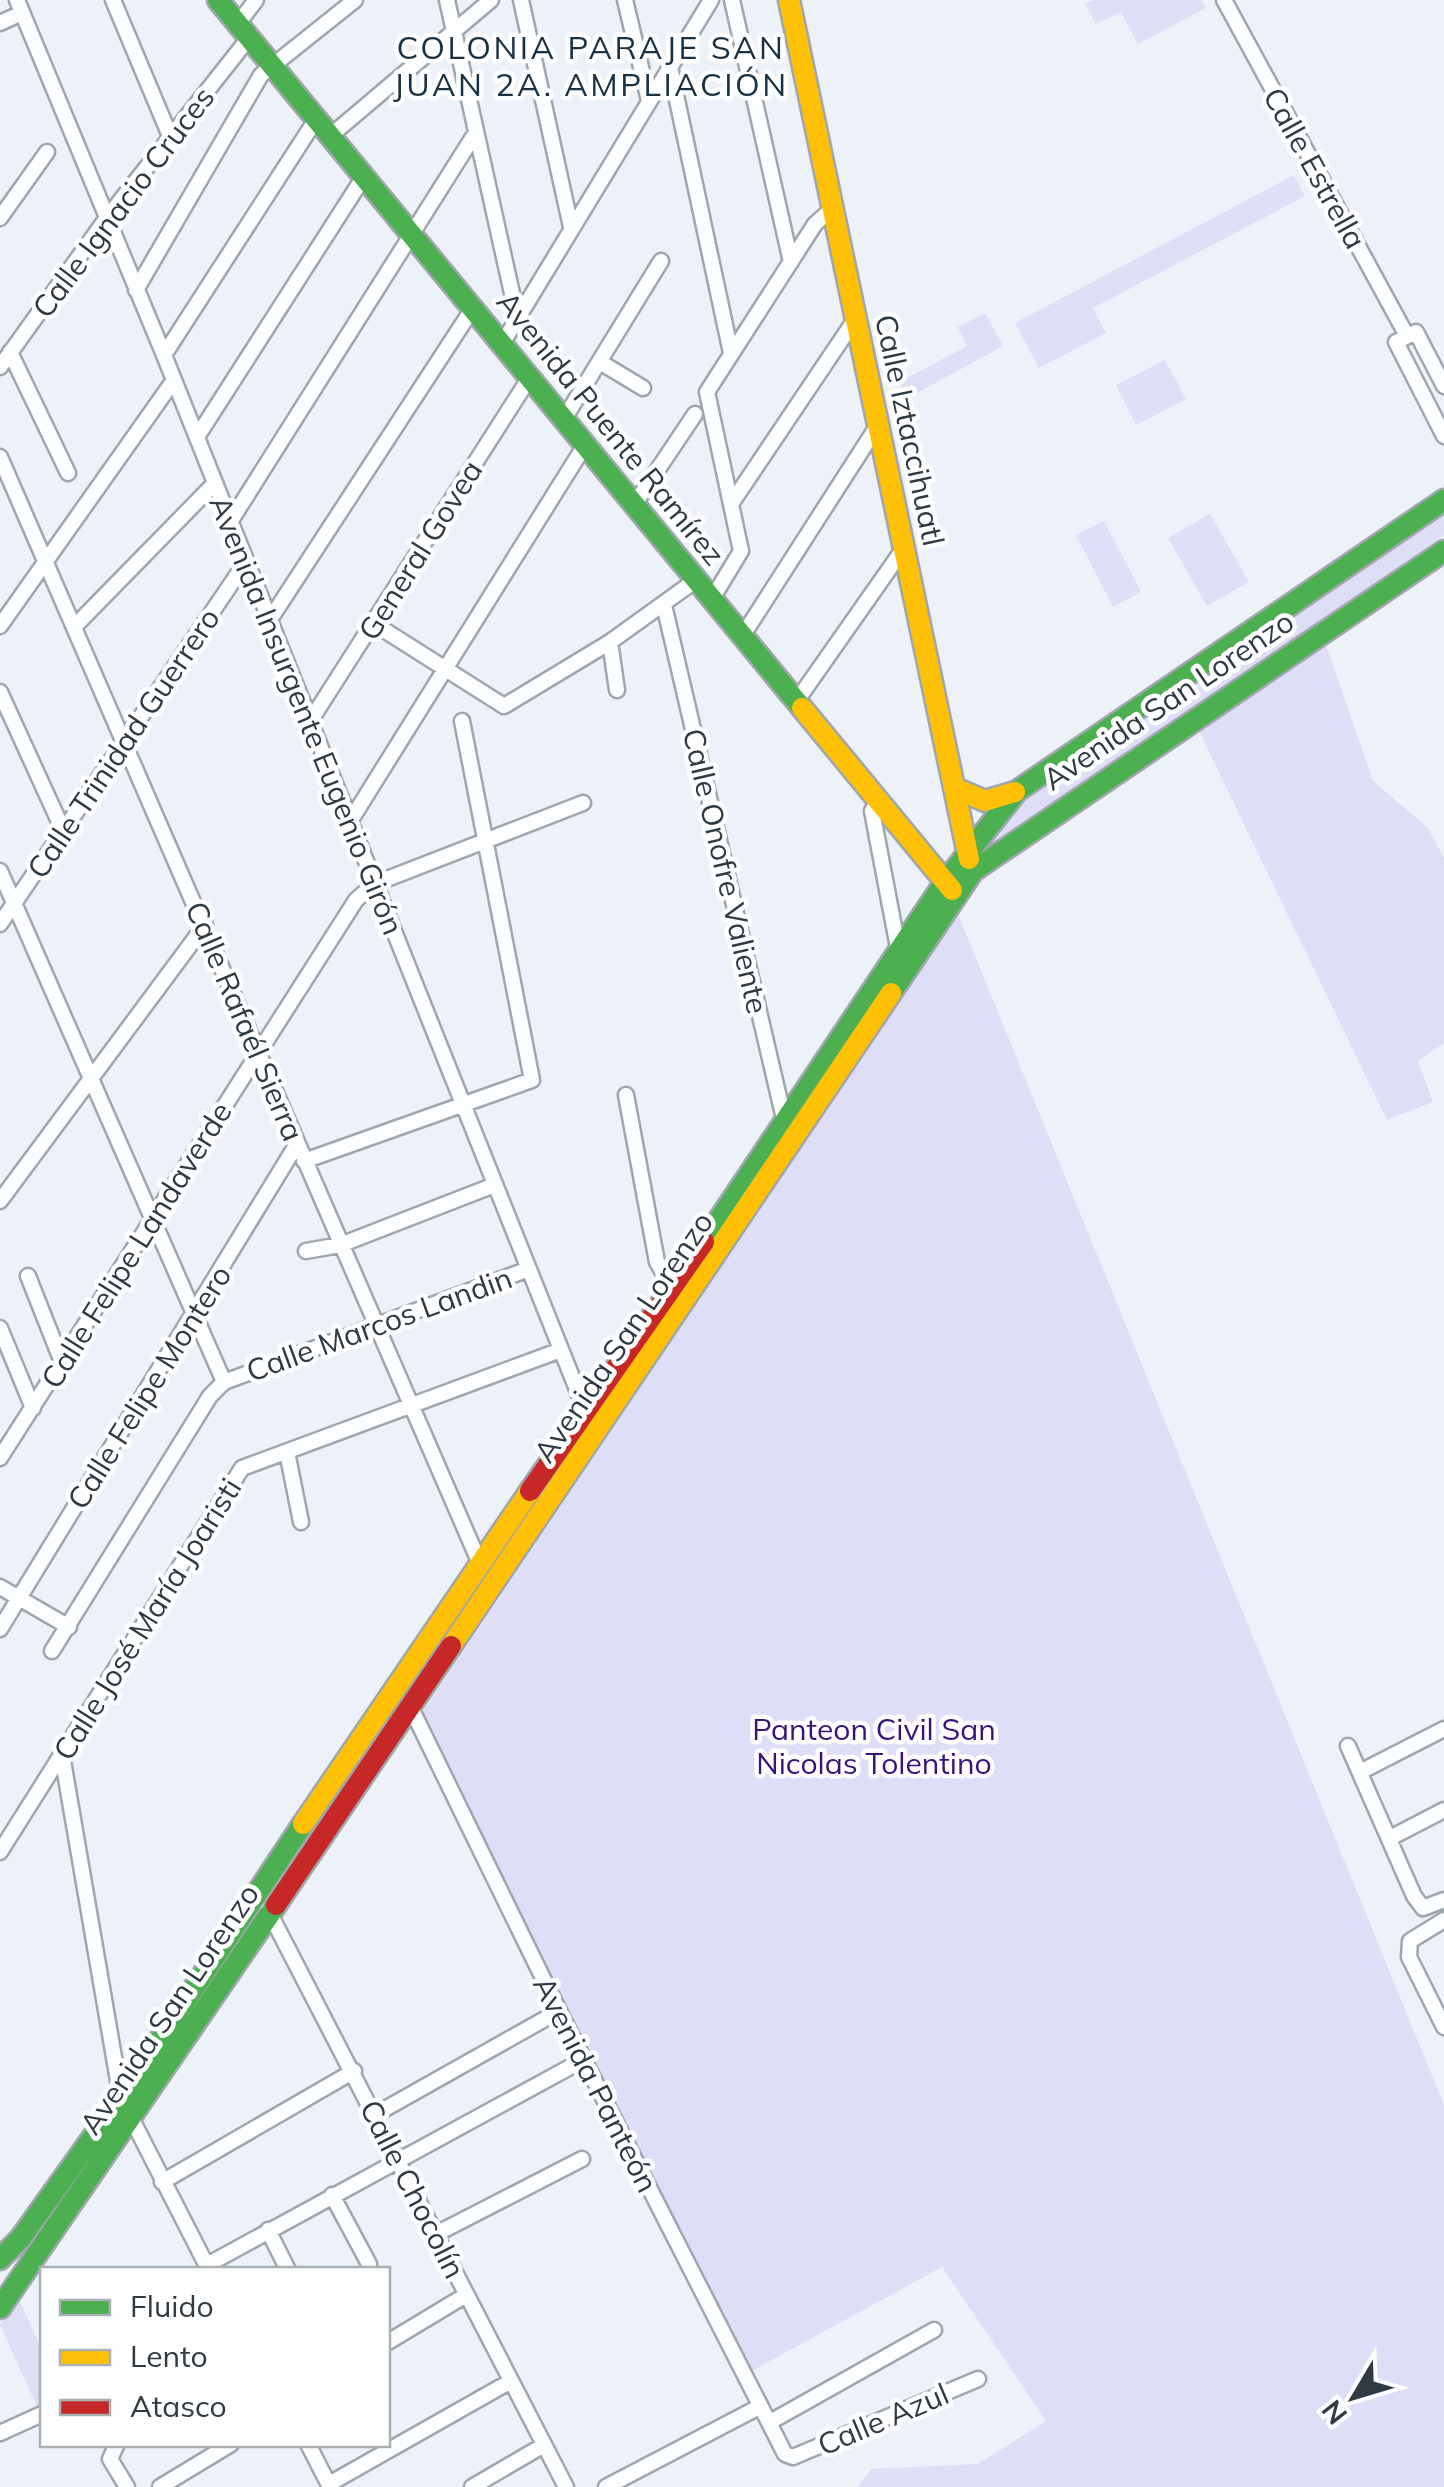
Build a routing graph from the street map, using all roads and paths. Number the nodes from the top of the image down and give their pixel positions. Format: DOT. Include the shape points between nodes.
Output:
graph roads {
  1 [pos="112,0"];
  2 [pos="218,0"];
  3 [pos="256,0"];
  4 [pos="354,0"];
  5 [pos="446,0"];
  6 [pos="491,0"];
  7 [pos="522,0"];
  8 [pos="625,0"];
  9 [pos="711,0"];
  10 [pos="732,0"];
  11 [pos="789,0"];
  12 [pos="1226,1"];
  13 [pos="19,7"];
  14 [pos="0,24"];
  15 [pos="242,32"];
  16 [pos="455,32"];
  17 [pos="670,67"];
  18 [pos="272,68"];
  19 [pos="649,101"];
  20 [pos="322,129"];
  21 [pos="170,136"];
  22 [pos="474,137"];
  23 [pos="47,152"];
  24 [pos="363,178"];
  25 [pos="832,209"];
  26 [pos="0,218"];
  27 [pos="106,219"];
  28 [pos="571,227"];
  29 [pos="413,236"];
  30 [pos="661,261"];
  31 [pos="790,262"];
  32 [pos="136,290"];
  33 [pos="474,308"];
  34 [pos="517,316"];
  35 [pos="856,318"];
  36 [pos="1406,336"];
  37 [pos="502,344"];
  38 [pos="10,352"];
  39 [pos="732,353"];
  40 [pos="164,355"];
  41 [pos="600,362"];
  42 [pos="0,367"];
  43 [pos="530,377"];
  44 [pos="174,380"];
  45 [pos="1444,386"];
  46 [pos="643,388"];
  47 [pos="696,414"];
  48 [pos="564,419"];
  49 [pos="878,425"];
  50 [pos="1444,436"];
  51 [pos="197,437"];
  52 [pos="585,445"];
  53 [pos="0,457"];
  54 [pos="68,473"];
  55 [pos="215,483"];
  56 [pos="1444,500"];
  57 [pos="732,501"];
  58 [pos="634,505"];
  59 [pos="230,522"];
  60 [pos="904,548"];
  61 [pos="1444,550"];
  62 [pos="48,559"];
  63 [pos="246,562"];
  64 [pos="696,580"];
  65 [pos="712,599"];
  66 [pos="664,604"];
  67 [pos="1,619"];
  68 [pos="269,621"];
  69 [pos="373,624"];
  70 [pos="76,625"];
  71 [pos="744,635"];
  72 [pos="610,642"];
  73 [pos="447,670"];
  74 [pos="617,690"];
  75 [pos="0,692"];
  76 [pos="798,699"];
  77 [pos="462,721"];
  78 [pos="309,723"];
  79 [pos="124,740"];
  80 [pos="958,788"];
  81 [pos="1017,791"];
  82 [pos="879,798"];
  83 [pos="583,803"];
  84 [pos="349,824"];
  85 [pos="62,828"];
  86 [pos="486,841"];
  87 [pos="970,863"];
  88 [pos="0,871"];
  89 [pos="374,884"];
  90 [pos="951,888"];
  91 [pos="14,904"];
  92 [pos="0,924"];
  93 [pos="205,925"];
  94 [pos="905,958"];
  95 [pos="258,1053"];
  96 [pos="92,1075"];
  97 [pos="626,1096"];
  98 [pos="462,1106"];
  99 [pos="791,1127"];
  100 [pos="296,1144"];
  101 [pos="304,1161"];
  102 [pos="492,1186"];
  103 [pos="0,1201"];
  104 [pos="154,1218"];
  105 [pos="340,1245"];
  106 [pos="306,1251"];
  107 [pos="526,1270"];
  108 [pos="28,1276"];
  109 [pos="672,1288"];
  110 [pos="194,1315"];
  111 [pos="376,1326"];
  112 [pos="0,1328"];
  113 [pos="558,1351"];
  114 [pos="62,1362"];
  115 [pos="224,1382"];
  116 [pos="33,1408"];
  117 [pos="410,1409"];
  118 [pos="592,1420"];
  119 [pos="287,1452"];
  120 [pos="0,1458"];
  121 [pos="301,1522"];
  122 [pos="487,1574"];
  123 [pos="0,1586"];
  124 [pos="20,1598"];
  125 [pos="69,1628"];
  126 [pos="0,1629"];
  127 [pos="52,1651"];
  128 [pos="410,1706"];
  129 [pos="1444,1730"];
  130 [pos="1348,1746"];
  131 [pos="62,1754"];
  132 [pos="1360,1772"];
  133 [pos="1444,1810"];
  134 [pos="1390,1838"];
  135 [pos="0,1852"];
  136 [pos="258,1892"];
  137 [pos="1444,1900"];
  138 [pos="270,1914"];
  139 [pos="1444,1920"];
  140 [pos="227,1959"];
  141 [pos="559,2011"];
  142 [pos="1444,2027"];
  143 [pos="583,2060"];
  144 [pos="354,2071"];
  145 [pos="120,2098"];
  146 [pos="376,2114"];
  147 [pos="130,2122"];
  148 [pos="398,2157"];
  149 [pos="582,2159"];
  150 [pos="162,2182"];
  151 [pos="332,2195"];
  152 [pos="268,2230"];
  153 [pos="436,2234"];
  154 [pos="0,2259"];
  155 [pos="370,2264"];
  156 [pos="208,2267"];
  157 [pos="286,2267"];
  158 [pos="466,2295"];
  159 [pos="0,2308"];
  160 [pos="934,2330"];
  161 [pos="390,2341"];
  162 [pos="978,2379"];
  163 [pos="511,2381"];
  164 [pos="759,2407"];
  165 [pos="40,2415"];
  166 [pos="770,2422"];
  167 [pos="0,2433"];
  168 [pos="544,2445"];
  169 [pos="116,2447"];
  170 [pos="227,2447"];
  171 [pos="310,2447"];
  172 [pos="788,2457"];
  173 [pos="329,2485"];
  174 [pos="127,2487"];
  175 [pos="160,2487"];
  176 [pos="472,2487"];
  177 [pos="566,2487"];
  178 [pos="606,2487"];
  1 -- 21 [label="street"];
  2 -- 15 [label="main road, Avenida Puente Ramírez"];
  3 -- 15 [label="street, Calle Ignacio Cruces"];
  4 -- 18 [label="street"];
  5 -- 16 [label="street"];
  6 -- 16 [label="street"];
  7 -- 28 [label="street"];
  8 -- 19 [label="street"];
  9 -- 17 [label="street"];
  10 -- 31 [label="street"];
  11 -- 25 [label="main road, Calle Iztaccihuatl"];
  12 -- 36 [label="street, Calle Estrella"];
  13 -- 14 [label="street"];
  13 -- 27 [label="street, Avenida Insurgente Eugenio Girón"];
  15 -- 18 [label="main road, Avenida Puente Ramírez"];
  15 -- 21 [label="street, Calle Ignacio Cruces"];
  16 -- 20 [label="street"];
  16 -- 22 [label="street"];
  17 -- 19 [label="street"];
  17 -- 39 [label="street"];
  18 -- 20 [label="main road, Avenida Puente Ramírez"];
  18 -- 32 [label="street"];
  19 -- 28 [label="street"];
  20 -- 24 [label="main road, Avenida Puente Ramírez"];
  20 -- 40 [label="street"];
  21 -- 27 [label="street, Calle Ignacio Cruces"];
  22 -- 29 [label="street"];
  22 -- 34 [label="street"];
  23 -- 26 [label="street"];
  24 -- 29 [label="main road, Avenida Puente Ramírez"];
  24 -- 51 [label="street"];
  25 -- 31 [label="street"];
  25 -- 35 [label="main road, Calle Iztaccihuatl"];
  27 -- 32 [label="street, Avenida Insurgente Eugenio Girón"];
  27 -- 38 [label="street, Calle Ignacio Cruces"];
  28 -- 34 [label="street"];
  29 -- 33 [label="main road, Avenida Puente Ramírez"];
  29 -- 59 [label="street"];
  30 -- 41 [label="street"];
  31 -- 39 [label="street"];
  32 -- 40 [label="street, Avenida Insurgente Eugenio Girón"];
  33 -- 37 [label="main road, Avenida Puente Ramírez"];
  33 -- 68 [label="street"];
  34 -- 37 [label="street"];
  35 -- 49 [label="main road, Calle Iztaccihuatl"];
  35 -- 57 [label="street"];
  36 -- 45 [label="street, Calle Estrella"];
  36 -- 50 [label="street, Calle Estrella"];
  37 -- 43 [label="main road, Avenida Puente Ramírez"];
  38 -- 42 [label="street, Calle Ignacio Cruces"];
  38 -- 54 [label="street"];
  39 -- 57 [label="street" via="707,392"];
  40 -- 44 [label="street, Avenida Insurgente Eugenio Girón"];
  41 -- 46 [label="street"];
  41 -- 48 [label="street"];
  43 -- 48 [label="main road, Avenida Puente Ramírez"];
  43 -- 69 [label="street, General Govea"];
  44 -- 51 [label="street, Avenida Insurgente Eugenio Girón"];
  44 -- 62 [label="street"];
  47 -- 58 [label="street"];
  48 -- 52 [label="main road, Avenida Puente Ramírez"];
  49 -- 60 [label="main road, Calle Iztaccihuatl"];
  49 -- 71 [label="street"];
  51 -- 55 [label="street, Avenida Insurgente Eugenio Girón"];
  52 -- 58 [label="main road, Avenida Puente Ramírez"];
  52 -- 73 [label="street"];
  53 -- 62 [label="street, Calle Rafaél Sierra"];
  55 -- 59 [label="street, Avenida Insurgente Eugenio Girón"];
  55 -- 70 [label="street"];
  56 -- 81 [label="main road, Avenida San Lorenzo"];
  57 -- 65 [label="street" via="740,550"];
  58 -- 64 [label="main road, Avenida Puente Ramírez"];
  59 -- 63 [label="street, Avenida Insurgente Eugenio Girón"];
  60 -- 76 [label="street"];
  60 -- 80 [label="main road, Calle Iztaccihuatl"];
  61 -- 87 [label="main road, Avenida San Lorenzo"];
  62 -- 67 [label="street"];
  62 -- 70 [label="street, Calle Rafaél Sierra"];
  63 -- 68 [label="street, Avenida Insurgente Eugenio Girón"];
  63 -- 79 [label="street, Calle Trinidad Guerrero"];
  64 -- 65 [label="main road, Avenida Puente Ramírez"];
  64 -- 66 [label="street"];
  65 -- 71 [label="main road, Avenida Puente Ramírez"];
  66 -- 72 [label="street"];
  66 -- 99 [label="street, Calle Onofre Valiente"];
  68 -- 78 [label="street, Avenida Insurgente Eugenio Girón"];
  69 -- 73 [label="street"];
  69 -- 78 [label="street, General Govea"];
  70 -- 79 [label="street, Calle Rafaél Sierra"];
  71 -- 76 [label="main road, Avenida Puente Ramírez"];
  72 -- 73 [label="street" via="504,706"];
  72 -- 74 [label="street"];
  73 -- 84 [label="street"];
  75 -- 85 [label="street"];
  76 -- 82 [label="main road, Avenida Puente Ramírez"];
  77 -- 86 [label="street"];
  78 -- 84 [label="street, Avenida Insurgente Eugenio Girón"];
  79 -- 85 [label="street, Calle Trinidad Guerrero"];
  79 -- 93 [label="street, Calle Rafaél Sierra"];
  80 -- 81 [label="main road" via="984,802"];
  80 -- 87 [label="main road, Calle Iztaccihuatl"];
  81 -- 87 [label="main road, Avenida San Lorenzo"];
  82 -- 90 [label="main road, Avenida Puente Ramírez"];
  82 -- 94 [label="street" via="872,812"];
  83 -- 86 [label="street, Calle Felipe Landaverde"];
  84 -- 89 [label="street, Avenida Insurgente Eugenio Girón"];
  85 -- 91 [label="street, Calle Trinidad Guerrero"];
  86 -- 89 [label="street, Calle Felipe Landaverde"];
  86 -- 98 [label="street" via="532,1080"];
  87 -- 90 [label="main road, Avenida San Lorenzo"];
  88 -- 91 [label="street"];
  89 -- 95 [label="street, Calle Felipe Landaverde" via="356,900"];
  89 -- 98 [label="street, Avenida Insurgente Eugenio Girón"];
  90 -- 94 [label="main road, Avenida San Lorenzo"];
  91 -- 92 [label="street, Calle Trinidad Guerrero"];
  91 -- 96 [label="street"];
  93 -- 95 [label="street, Calle Rafaél Sierra"];
  93 -- 96 [label="street"];
  94 -- 99 [label="main road, Avenida San Lorenzo"];
  95 -- 100 [label="street, Calle Rafaél Sierra"];
  95 -- 104 [label="street, Calle Felipe Landaverde"];
  96 -- 103 [label="street"];
  96 -- 104 [label="street"];
  97 -- 109 [label="street" via="658,1262"];
  98 -- 101 [label="street"];
  98 -- 102 [label="street, Avenida Insurgente Eugenio Girón"];
  99 -- 109 [label="main road, Avenida San Lorenzo"];
  99 -- 118 [label="main road, Avenida San Lorenzo"];
  100 -- 101 [label="street, Calle Rafaél Sierra"];
  100 -- 110 [label="street, Calle Felipe Montero"];
  101 -- 105 [label="street, Calle Rafaél Sierra"];
  102 -- 105 [label="street"];
  102 -- 107 [label="street, Avenida Insurgente Eugenio Girón"];
  104 -- 110 [label="street"];
  104 -- 114 [label="street, Calle Felipe Landaverde"];
  105 -- 106 [label="street"];
  105 -- 111 [label="street, Calle Rafaél Sierra"];
  107 -- 111 [label="street, Calle Marcos Landin"];
  107 -- 113 [label="street, Avenida Insurgente Eugenio Girón"];
  108 -- 114 [label="street"];
  109 -- 118 [label="main road, Avenida San Lorenzo"];
  110 -- 115 [label="street"];
  110 -- 124 [label="street, Calle Felipe Montero"];
  111 -- 115 [label="street, Calle Marcos Landin"];
  111 -- 117 [label="street, Calle Rafaél Sierra"];
  112 -- 116 [label="street"];
  113 -- 117 [label="street, Calle José María Joaristi"];
  113 -- 118 [label="street, Avenida Insurgente Eugenio Girón"];
  114 -- 116 [label="street, Calle Felipe Landaverde"];
  115 -- 125 [label="street, Calle Marcos Landin"];
  116 -- 120 [label="street, Calle Felipe Landaverde"];
  117 -- 119 [label="street, Calle José María Joaristi"];
  117 -- 122 [label="street, Calle Rafaél Sierra"];
  118 -- 122 [label="main road, Avenida San Lorenzo"];
  119 -- 121 [label="street"];
  119 -- 131 [label="street, Calle José María Joaristi" via="242,1468"];
  122 -- 128 [label="main road, Avenida San Lorenzo"];
  122 -- 136 [label="main road, Avenida San Lorenzo" via="432,1630"];
  123 -- 124 [label="street"];
  124 -- 125 [label="street"];
  124 -- 126 [label="street, Calle Felipe Montero"];
  125 -- 127 [label="street, Calle Marcos Landin"];
  128 -- 138 [label="main road, Avenida San Lorenzo"];
  128 -- 141 [label="street, Avenida Panteón"];
  129 -- 132 [label="street"];
  130 -- 132 [label="street"];
  131 -- 135 [label="street, Calle José María Joaristi"];
  131 -- 145 [label="street"];
  132 -- 134 [label="street"];
  133 -- 134 [label="street"];
  134 -- 137 [label="street" via="1423,1908"];
  136 -- 138 [label="street, Calle Chocolín"];
  136 -- 140 [label="main road, Avenida San Lorenzo"];
  138 -- 140 [label="main road, Avenida San Lorenzo"];
  138 -- 144 [label="street, Calle Chocolín"];
  139 -- 142 [label="street" via="1410,1940 1409,1957"];
  140 -- 145 [label="main road, Avenida San Lorenzo"];
  140 -- 147 [label="main road, Avenida San Lorenzo"];
  141 -- 143 [label="street, Avenida Panteón"];
  141 -- 146 [label="street"];
  143 -- 148 [label="street"];
  143 -- 164 [label="street, Avenida Panteón"];
  144 -- 146 [label="street, Calle Chocolín"];
  144 -- 150 [label="street"];
  145 -- 147 [label="street"];
  145 -- 154 [label="main road, Avenida San Lorenzo"];
  146 -- 148 [label="street, Calle Chocolín"];
  147 -- 150 [label="street"];
  147 -- 159 [label="main road, Avenida San Lorenzo"];
  148 -- 151 [label="street"];
  148 -- 153 [label="street, Calle Chocolín"];
  149 -- 153 [label="street"];
  150 -- 156 [label="street"];
  151 -- 152 [label="street"];
  151 -- 155 [label="street"];
  152 -- 156 [label="street"];
  152 -- 157 [label="street"];
  153 -- 158 [label="street, Calle Chocolín"];
  158 -- 161 [label="street"];
  158 -- 163 [label="street, Calle Chocolín"];
  160 -- 166 [label="street"];
  162 -- 172 [label="street, Calle Azul"];
  163 -- 168 [label="street, Calle Chocolín"];
  163 -- 173 [label="street"];
  164 -- 166 [label="street, Avenida Panteón"];
  164 -- 178 [label="street"];
  165 -- 167 [label="street"];
  166 -- 172 [label="street, Avenida Panteón"];
  168 -- 176 [label="street"];
  168 -- 177 [label="street, Calle Chocolín"];
  169 -- 174 [label="street" via="110,2459"];
  170 -- 175 [label="street"];
  171 -- 173 [label="street"];
}
